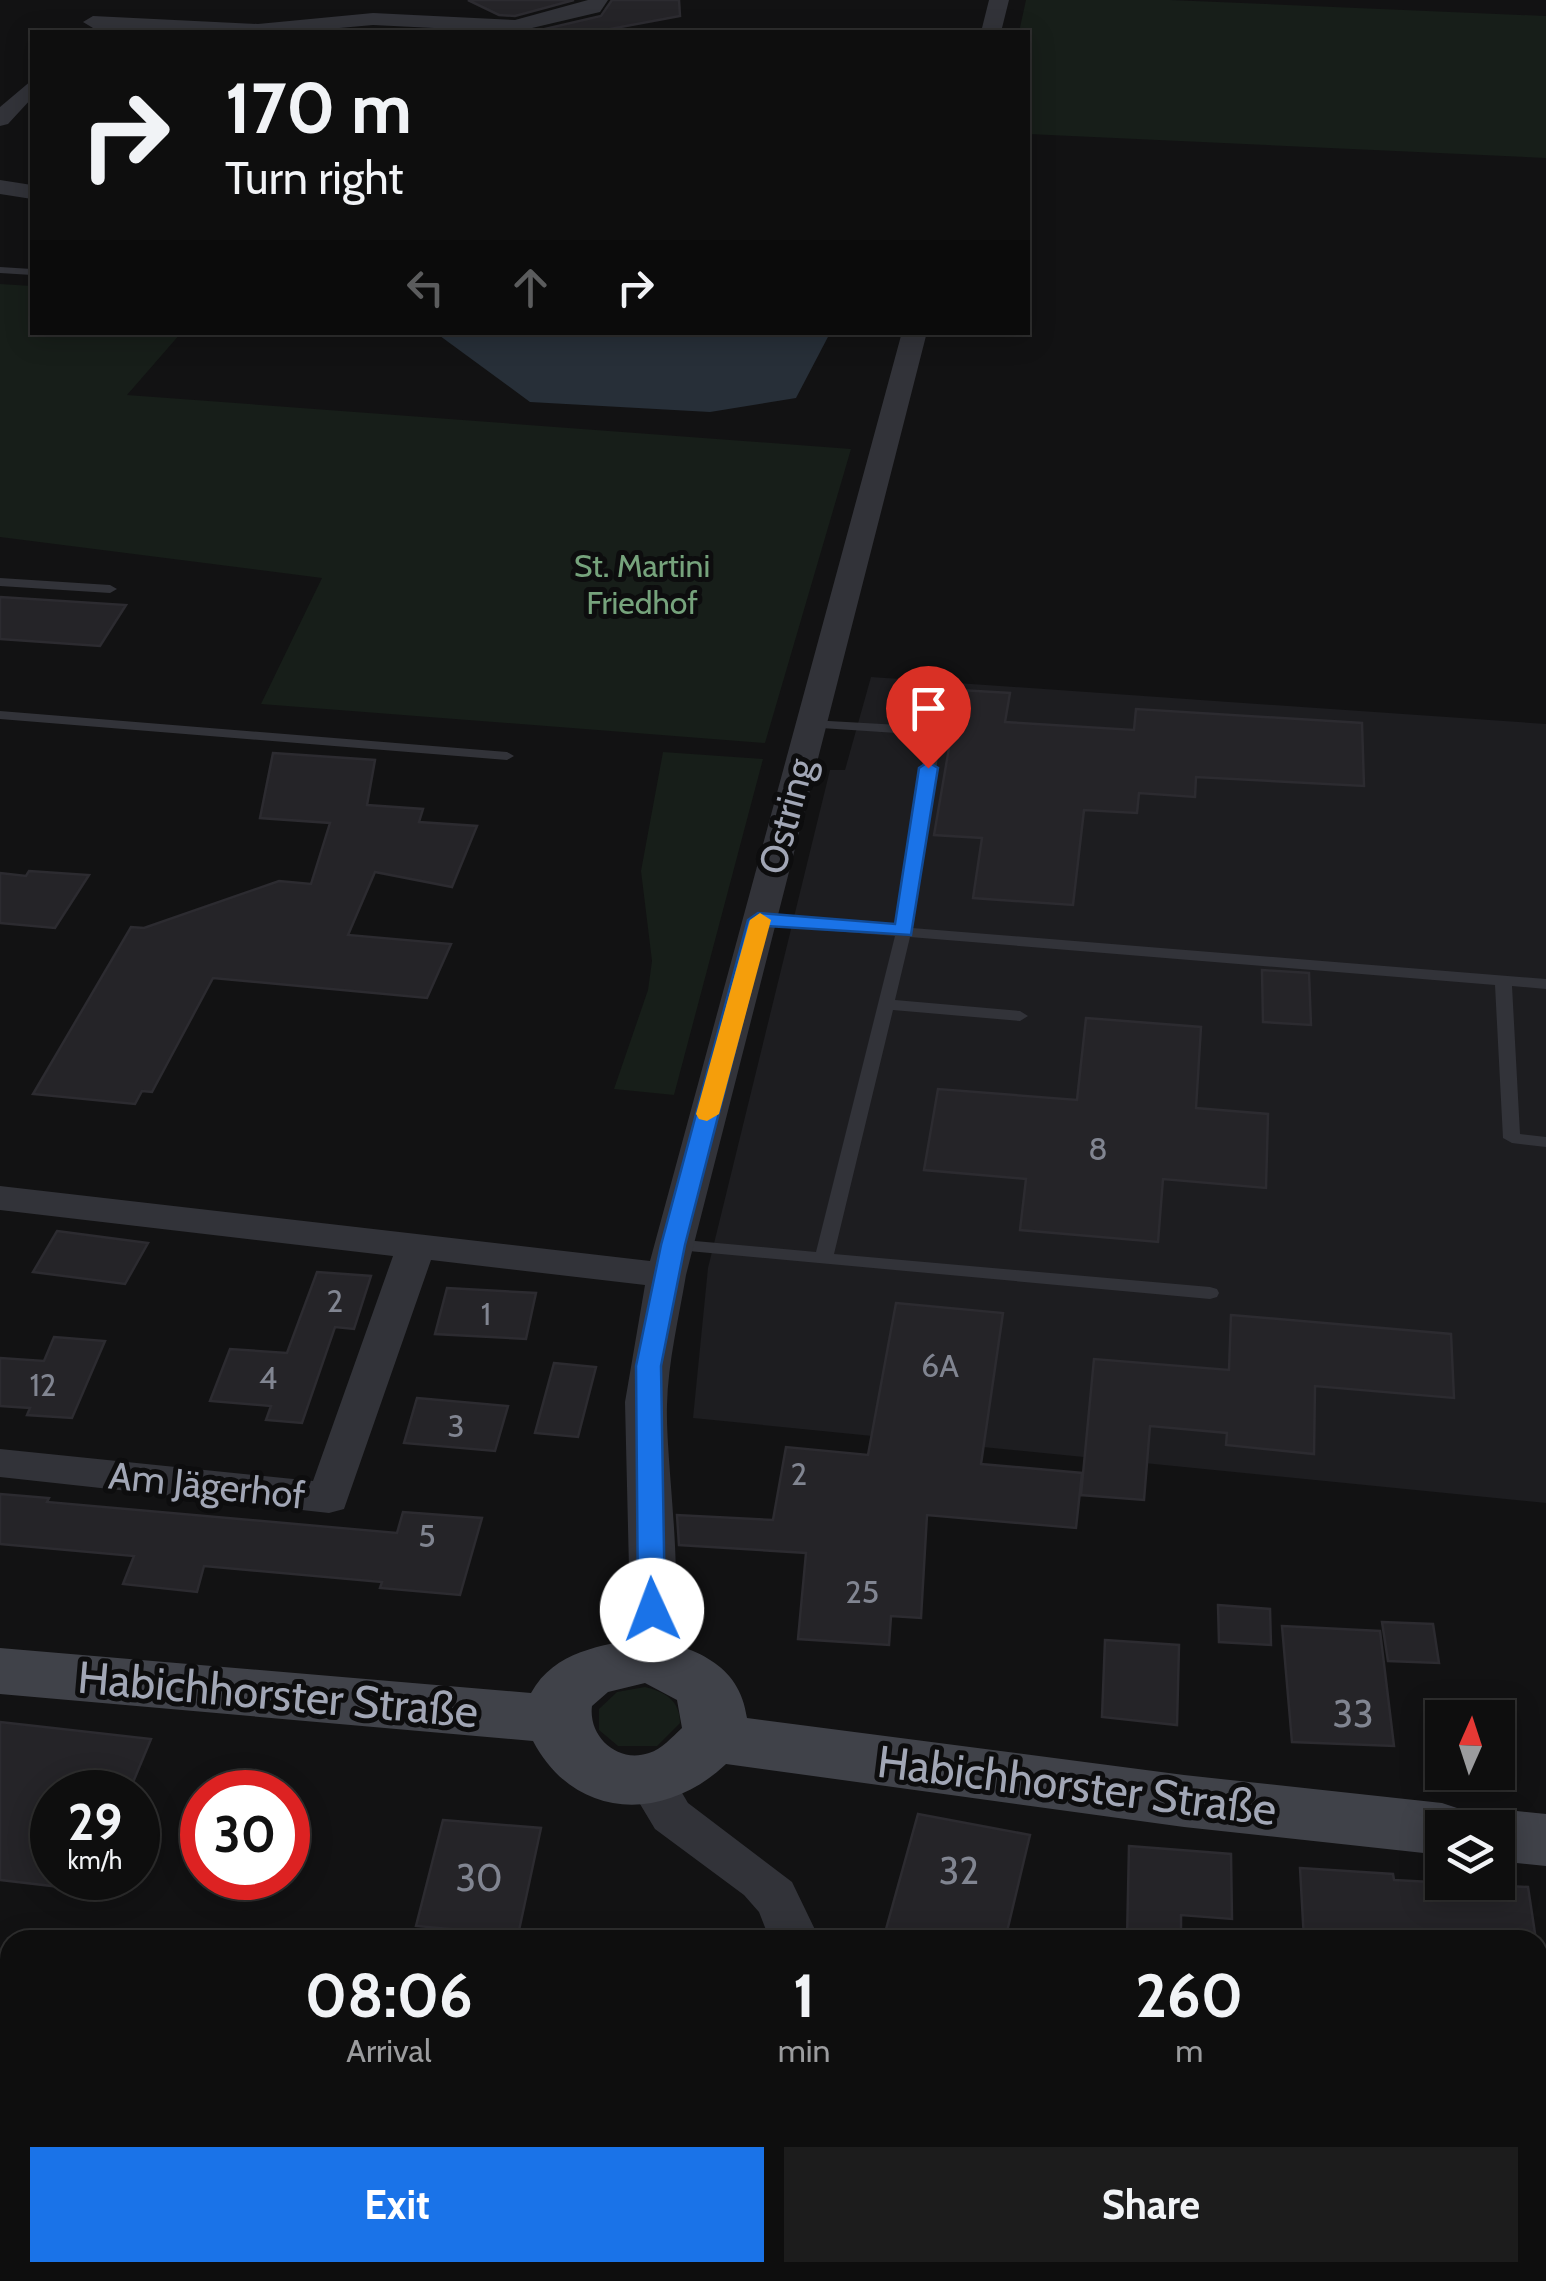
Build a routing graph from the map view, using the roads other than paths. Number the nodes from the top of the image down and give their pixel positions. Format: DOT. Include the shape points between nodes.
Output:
graph roads {
  1 [pos="114,0"];
  2 [pos="387,0"];
  3 [pos="598,0"];
  4 [pos="999,0"];
  5 [pos="369,26"];
  6 [pos="88,28"];
  7 [pos="992,30"];
  8 [pos="30,88"];
  9 [pos="0,119"];
  10 [pos="0,188"];
  11 [pos="30,192"];
  12 [pos="0,270"];
  13 [pos="30,272"];
  14 [pos="914,335"];
  15 [pos="0,582"];
  16 [pos="110,590"];
  17 [pos="0,715"];
  18 [pos="810,724"];
  19 [pos="507,756"];
  20 [pos="758,920"];
  21 [pos="904,931"];
  22 [pos="1503,980"];
  23 [pos="1546,984"];
  24 [pos="886,1004"];
  25 [pos="1020,1016"];
  26 [pos="1546,1142"];
  27 [pos="3,1204"];
  28 [pos="416,1247"];
  29 [pos="823,1258"];
  30 [pos="669,1260"];
  31 [pos="1210,1293"];
  32 [pos="0,1462"];
  33 [pos="645,1660"];
  34 [pos="0,1670"];
  35 [pos="556,1719"];
  36 [pos="712,1738"];
  37 [pos="648,1778"];
  38 [pos="1425,1826"];
  39 [pos="1515,1836"];
  40 [pos="1546,1840"];
  41 [pos="790,1930"];
  1 -- 6 [label="street"];
  2 -- 5 [label="street"];
  3 -- 5 [label="street" via="592,8 515,26"];
  4 -- 7 [label="street"];
  5 -- 6 [label="street"];
  8 -- 9 [label="street"];
  10 -- 11 [label="street"];
  12 -- 13 [label="lane"];
  14 -- 18 [label="street, Ostring"];
  15 -- 16 [label="lane"];
  17 -- 19 [label="lane"];
  18 -- 20 [label="street, Ostring"];
  18 -- 21 [label="lane" via="935,731"];
  20 -- 21 [label="lane"];
  20 -- 30 [label="street, Ostring"];
  21 -- 22 [label="lane"];
  21 -- 24 [label="lane"];
  22 -- 23 [label="lane"];
  22 -- 26 [label="lane" via="1512,1138"];
  24 -- 25 [label="lane"];
  24 -- 29 [label="lane"];
  27 -- 28 [label="street"];
  28 -- 30 [label="street"];
  28 -- 32 [label="street, Am Jägerhof" via="329,1498"];
  29 -- 30 [label="lane"];
  29 -- 31 [label="lane"];
  30 -- 33 [label="street, Ostring" via="646,1402 652,1610"];
  33 -- 35 [label="main road" via="594,1669 574,1682"];
  33 -- 36 [label="main road" via="668,1664 704,1686 714,1702"];
  34 -- 35 [label="main road, Habichhorster Straße"];
  35 -- 37 [label="main road" via="559,1740 583,1765 620,1779"];
  36 -- 37 [label="main road" via="688,1764"];
  36 -- 38 [label="main road, Habichhorster Straße"];
  37 -- 41 [label="street" via="654,1798 775,1896"];
  39 -- 40 [label="main road"];
}
